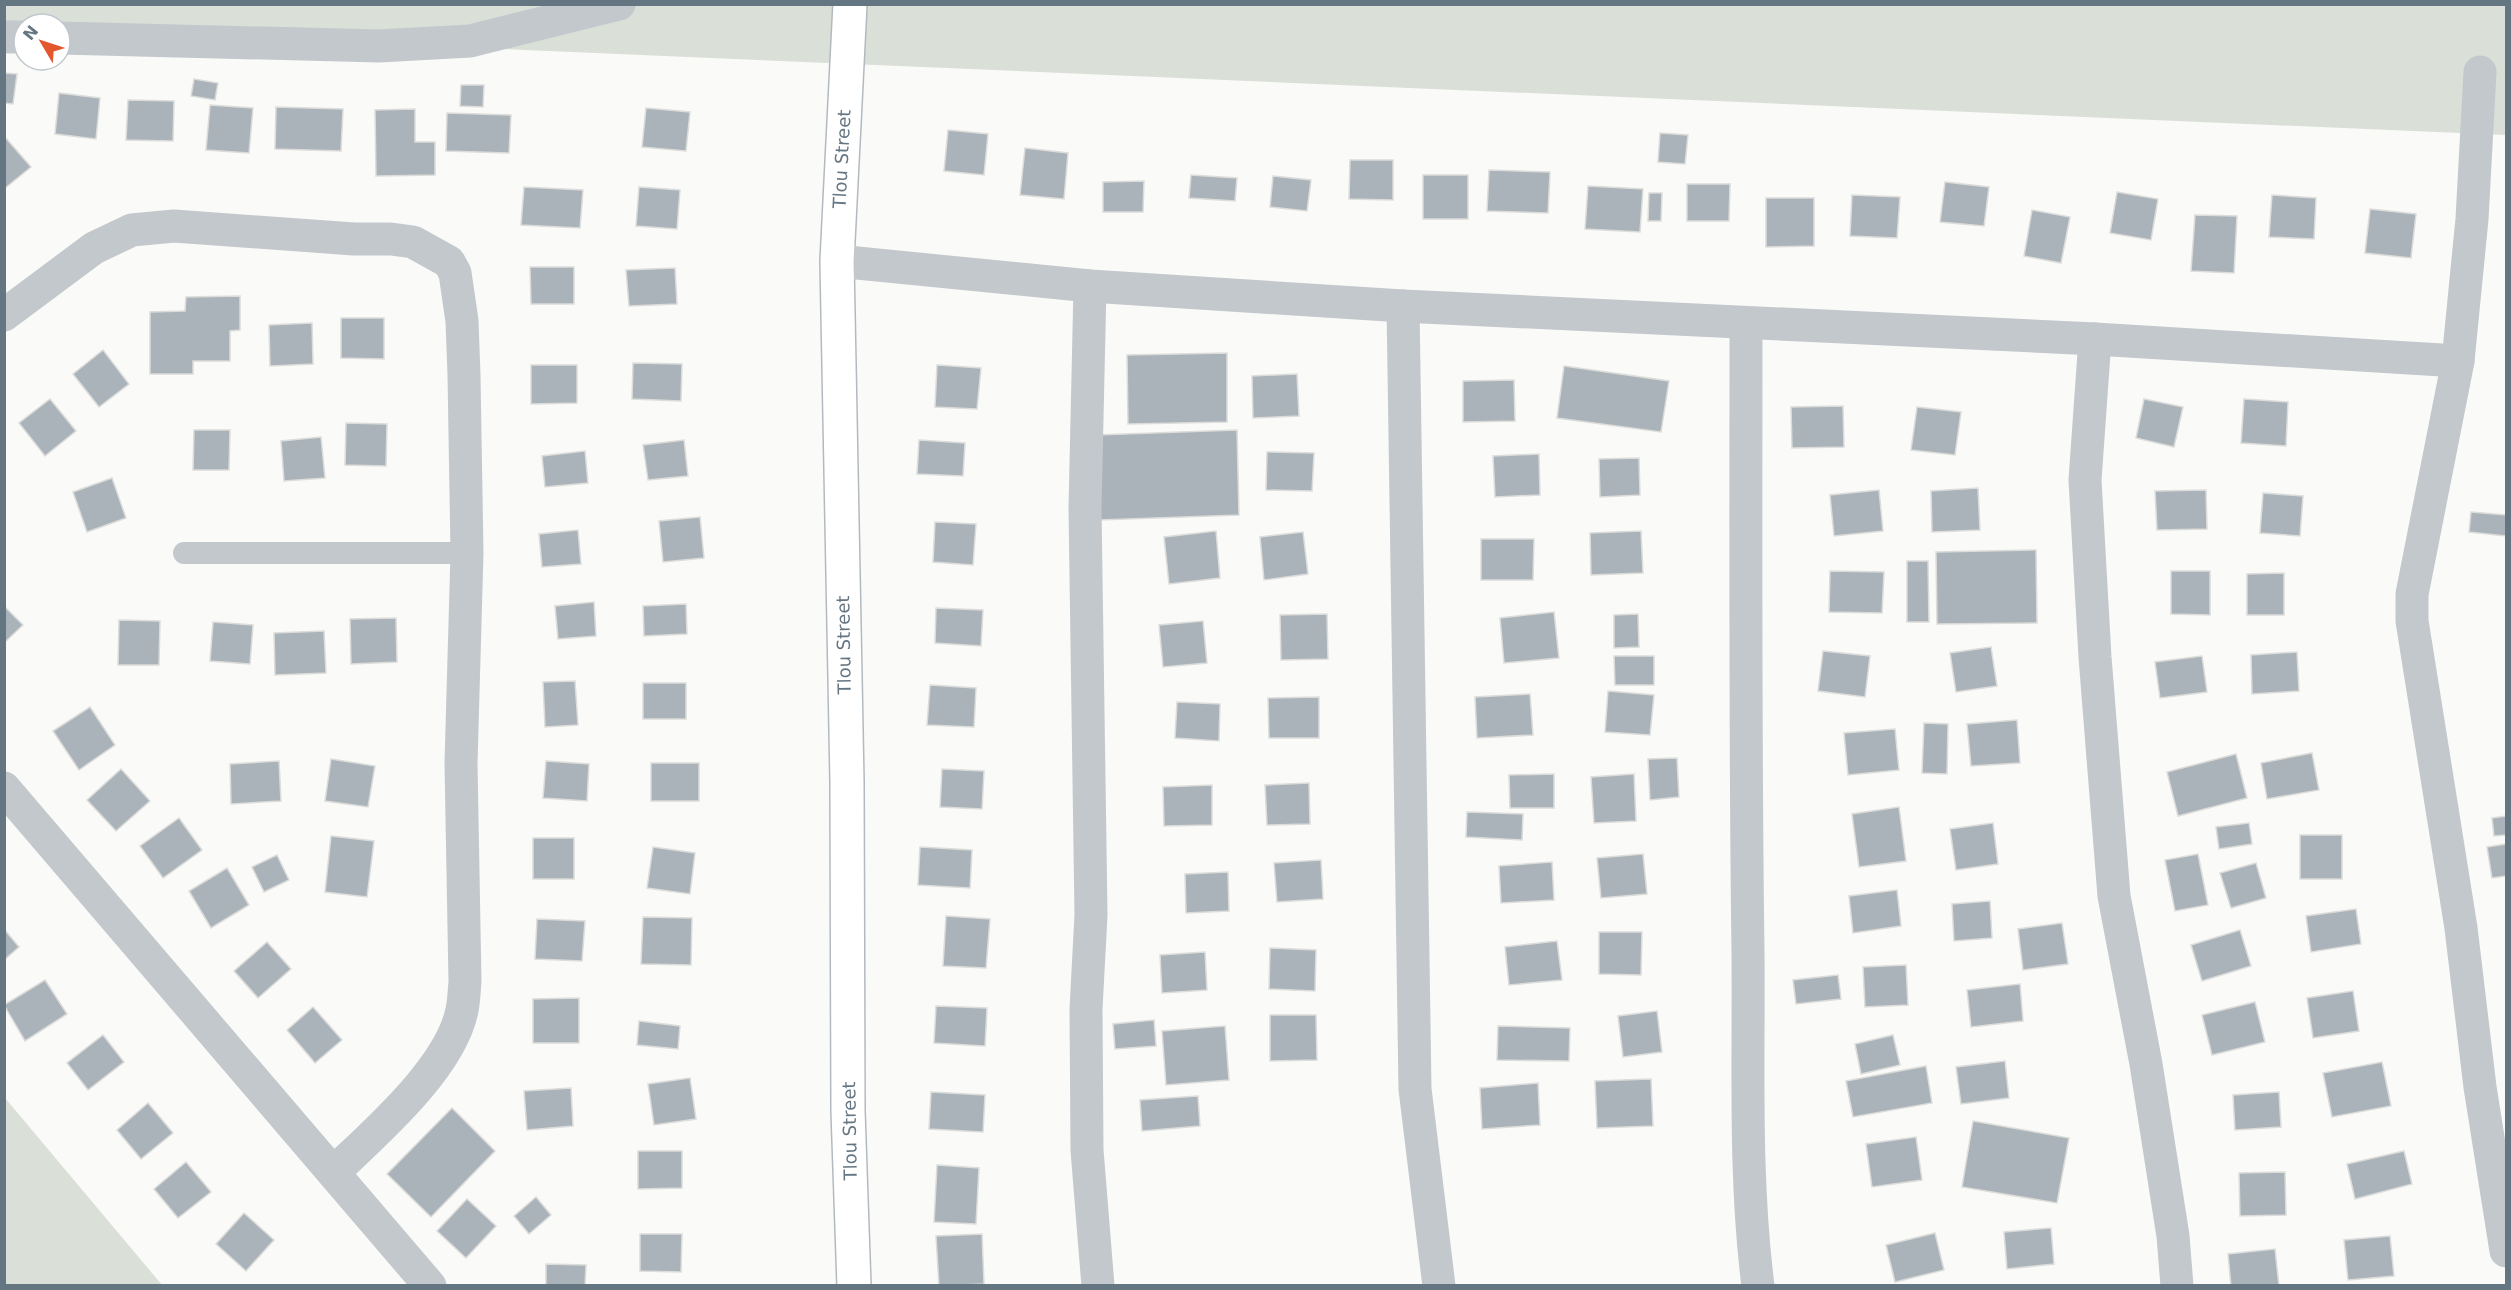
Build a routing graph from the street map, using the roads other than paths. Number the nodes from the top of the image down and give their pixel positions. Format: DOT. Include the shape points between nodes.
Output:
graph roads {
  1 [pos="618,4"];
  2 [pos="850,4"];
  3 [pos="72,38"];
  4 [pos="2480,72"];
  5 [pos="837,261"];
  6 [pos="1090,286"];
  7 [pos="1403,306"];
  8 [pos="4,315"];
  9 [pos="1746,323"];
  10 [pos="2095,339"];
  11 [pos="2458,361"];
  12 [pos="184,553"];
  13 [pos="467,553"];
  14 [pos="4,788"];
  15 [pos="335,1171"];
  16 [pos="2506,1251"];
  17 [pos="430,1286"];
  18 [pos="854,1286"];
  19 [pos="1098,1286"];
  20 [pos="1439,1286"];
  21 [pos="1758,1286"];
  22 [pos="2177,1286"];
  1 -- 3 [label="street" via="470,41 379,46"];
  2 -- 5 [label="street, Tlou Street"];
  4 -- 11 [label="street" via="2472,219"];
  5 -- 6 [label="street"];
  5 -- 18 [label="street, Tlou Street" via="847,770 848,1111"];
  6 -- 7 [label="street"];
  6 -- 19 [label="street" via="1085,508 1091,915 1086,1009 1087,1138"];
  7 -- 9 [label="street"];
  7 -- 20 [label="street" via="1415,1089"];
  8 -- 13 [label="street" via="94,248 132,230 174,226 413,242 450,262 455,273 462,321"];
  9 -- 10 [label="street"];
  9 -- 21 [label="street" via="1750,1133"];
  10 -- 11 [label="street"];
  10 -- 22 [label="street" via="2085,480 2114,896 2146,1064"];
  11 -- 16 [label="street" via="2412,594 2412,621 2461,928 2480,1087"];
  12 -- 13 [label="lane"];
  13 -- 15 [label="street" via="461,763 465,982 462,1012 430,1072 398,1110"];
  14 -- 15 [label="street"];
  15 -- 17 [label="street"];
}
